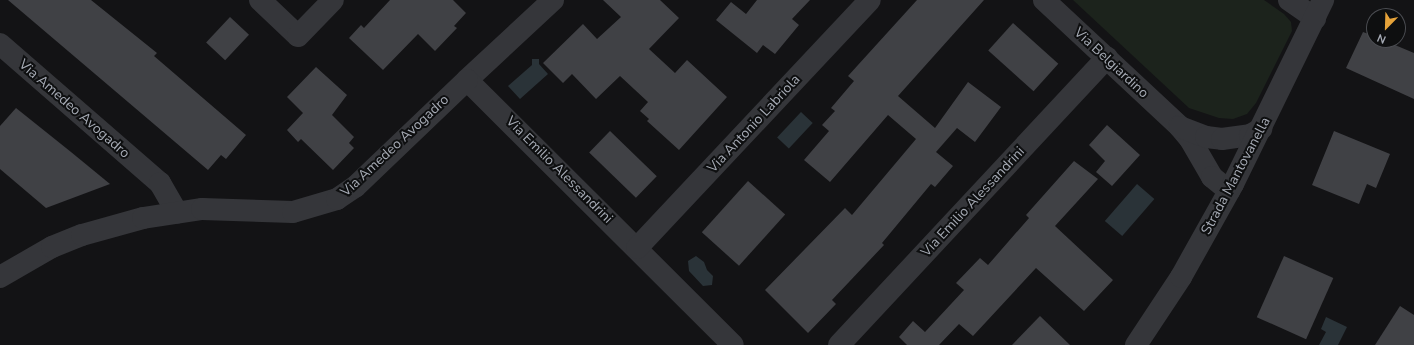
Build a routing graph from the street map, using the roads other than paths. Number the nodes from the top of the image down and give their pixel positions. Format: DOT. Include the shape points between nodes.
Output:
graph roads {
  1 [pos="260,0"];
  2 [pos="333,0"];
  3 [pos="552,0"];
  4 [pos="870,0"];
  5 [pos="1044,0"];
  6 [pos="1289,0"];
  7 [pos="1319,9"];
  8 [pos="0,44"];
  9 [pos="1107,58"];
  10 [pos="467,80"];
  11 [pos="1179,126"];
  12 [pos="1261,129"];
  13 [pos="1206,137"];
  14 [pos="1231,187"];
  15 [pos="177,212"];
  16 [pos="637,248"];
  17 [pos="0,277"];
  18 [pos="733,345"];
  19 [pos="839,345"];
  20 [pos="1136,345"];
  1 -- 2 [label="street" via="298,36"];
  3 -- 10 [label="street"];
  4 -- 16 [label="street, Via Antonio Labriola"];
  5 -- 9 [label="street, Via Belgiardino"];
  6 -- 7 [label="street"];
  7 -- 12 [label="street, Strada Mantovanella"];
  8 -- 15 [label="street, Via Amedeo Avogadro" via="160,183"];
  9 -- 11 [label="street, Via Belgiardino"];
  9 -- 19 [label="street, Via Emilio Alessandrini"];
  10 -- 15 [label="street, Via Amedeo Avogadro" via="355,187 337,199 293,212 202,209"];
  10 -- 16 [label="street, Via Emilio Alessandrini"];
  11 -- 13 [label="street"];
  11 -- 14 [label="street" via="1190,138 1212,177"];
  12 -- 13 [label="street" via="1238,138"];
  12 -- 14 [label="street, Strada Mantovanella"];
  13 -- 14 [label="street" via="1218,144 1228,158 1234,172"];
  14 -- 20 [label="street, Strada Mantovanella" via="1181,277"];
  15 -- 17 [label="street, Via Amedeo Avogadro" via="82,235 52,247"];
  16 -- 18 [label="street, Via Emilio Alessandrini"];
}
